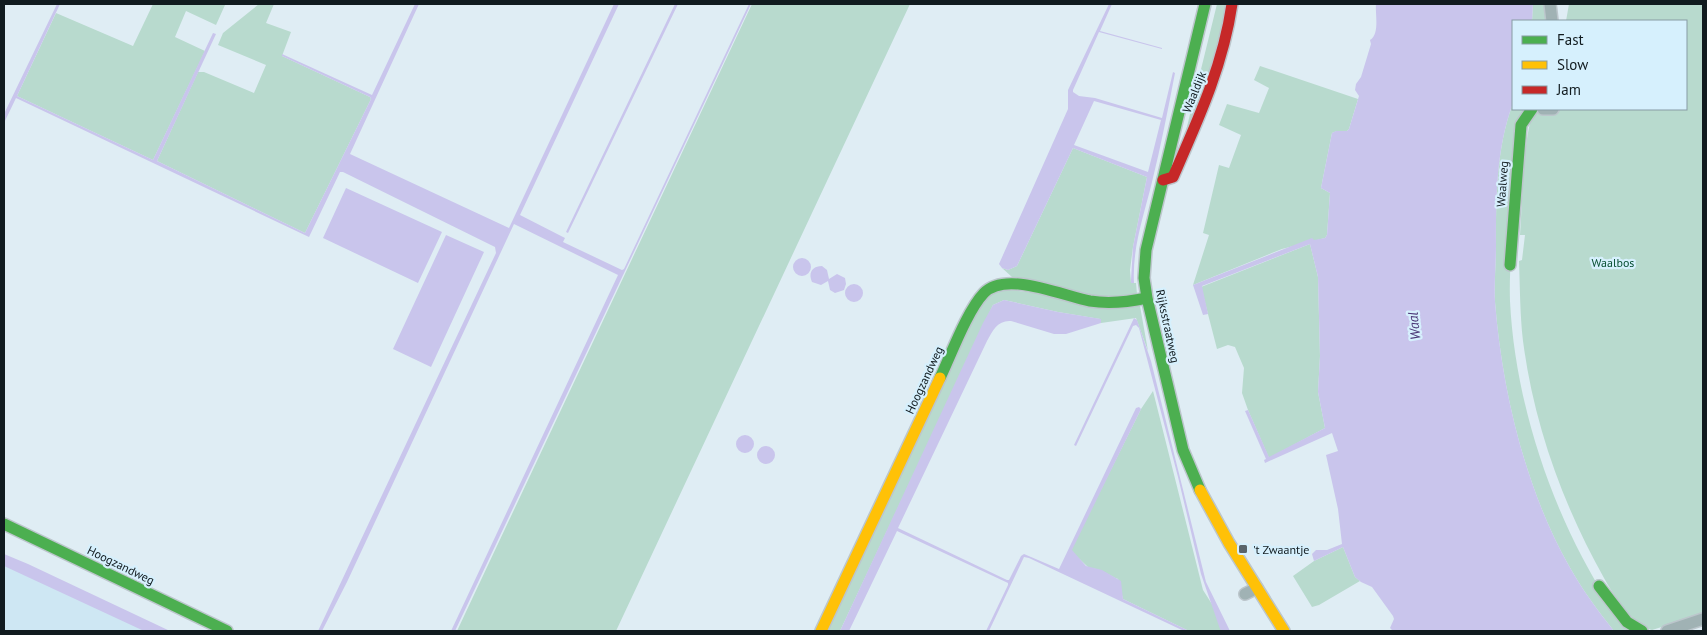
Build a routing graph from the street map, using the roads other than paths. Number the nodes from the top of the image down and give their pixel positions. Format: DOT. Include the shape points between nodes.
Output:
graph roads {
  1 [pos="1205,4"];
  2 [pos="1232,4"];
  3 [pos="1550,4"];
  4 [pos="1552,20"];
  5 [pos="1531,110"];
  6 [pos="1162,180"];
  7 [pos="1510,265"];
  8 [pos="1147,298"];
  9 [pos="4,524"];
  10 [pos="1599,586"];
  11 [pos="1257,588"];
  12 [pos="1245,594"];
  13 [pos="1703,619"];
  14 [pos="227,631"];
  15 [pos="821,631"];
  16 [pos="1284,631"];
  17 [pos="1642,631"];
  18 [pos="1666,631"];
  1 -- 6 [label="street, Rijksstraatweg"];
  2 -- 6 [label="street, Waaldijk" via="1210,92 1173,177"];
  3 -- 4 [label="street"];
  5 -- 7 [label="street, Waalweg" via="1524,119 1519,142"];
  6 -- 8 [label="street, Rijksstraatweg" via="1146,250 1144,278"];
  8 -- 11 [label="street, Rijksstraatweg" via="1189,467 1212,515"];
  8 -- 15 [label="street, Hoogzandweg" via="1091,301 1004,283 991,287 982,295 969,316"];
  9 -- 14 [label="street, Hoogzandweg"];
  10 -- 17 [label="street" via="1627,622"];
  11 -- 12 [label="street"];
  11 -- 16 [label="street, Rijksstraatweg"];
  13 -- 18 [label="street"];
}
